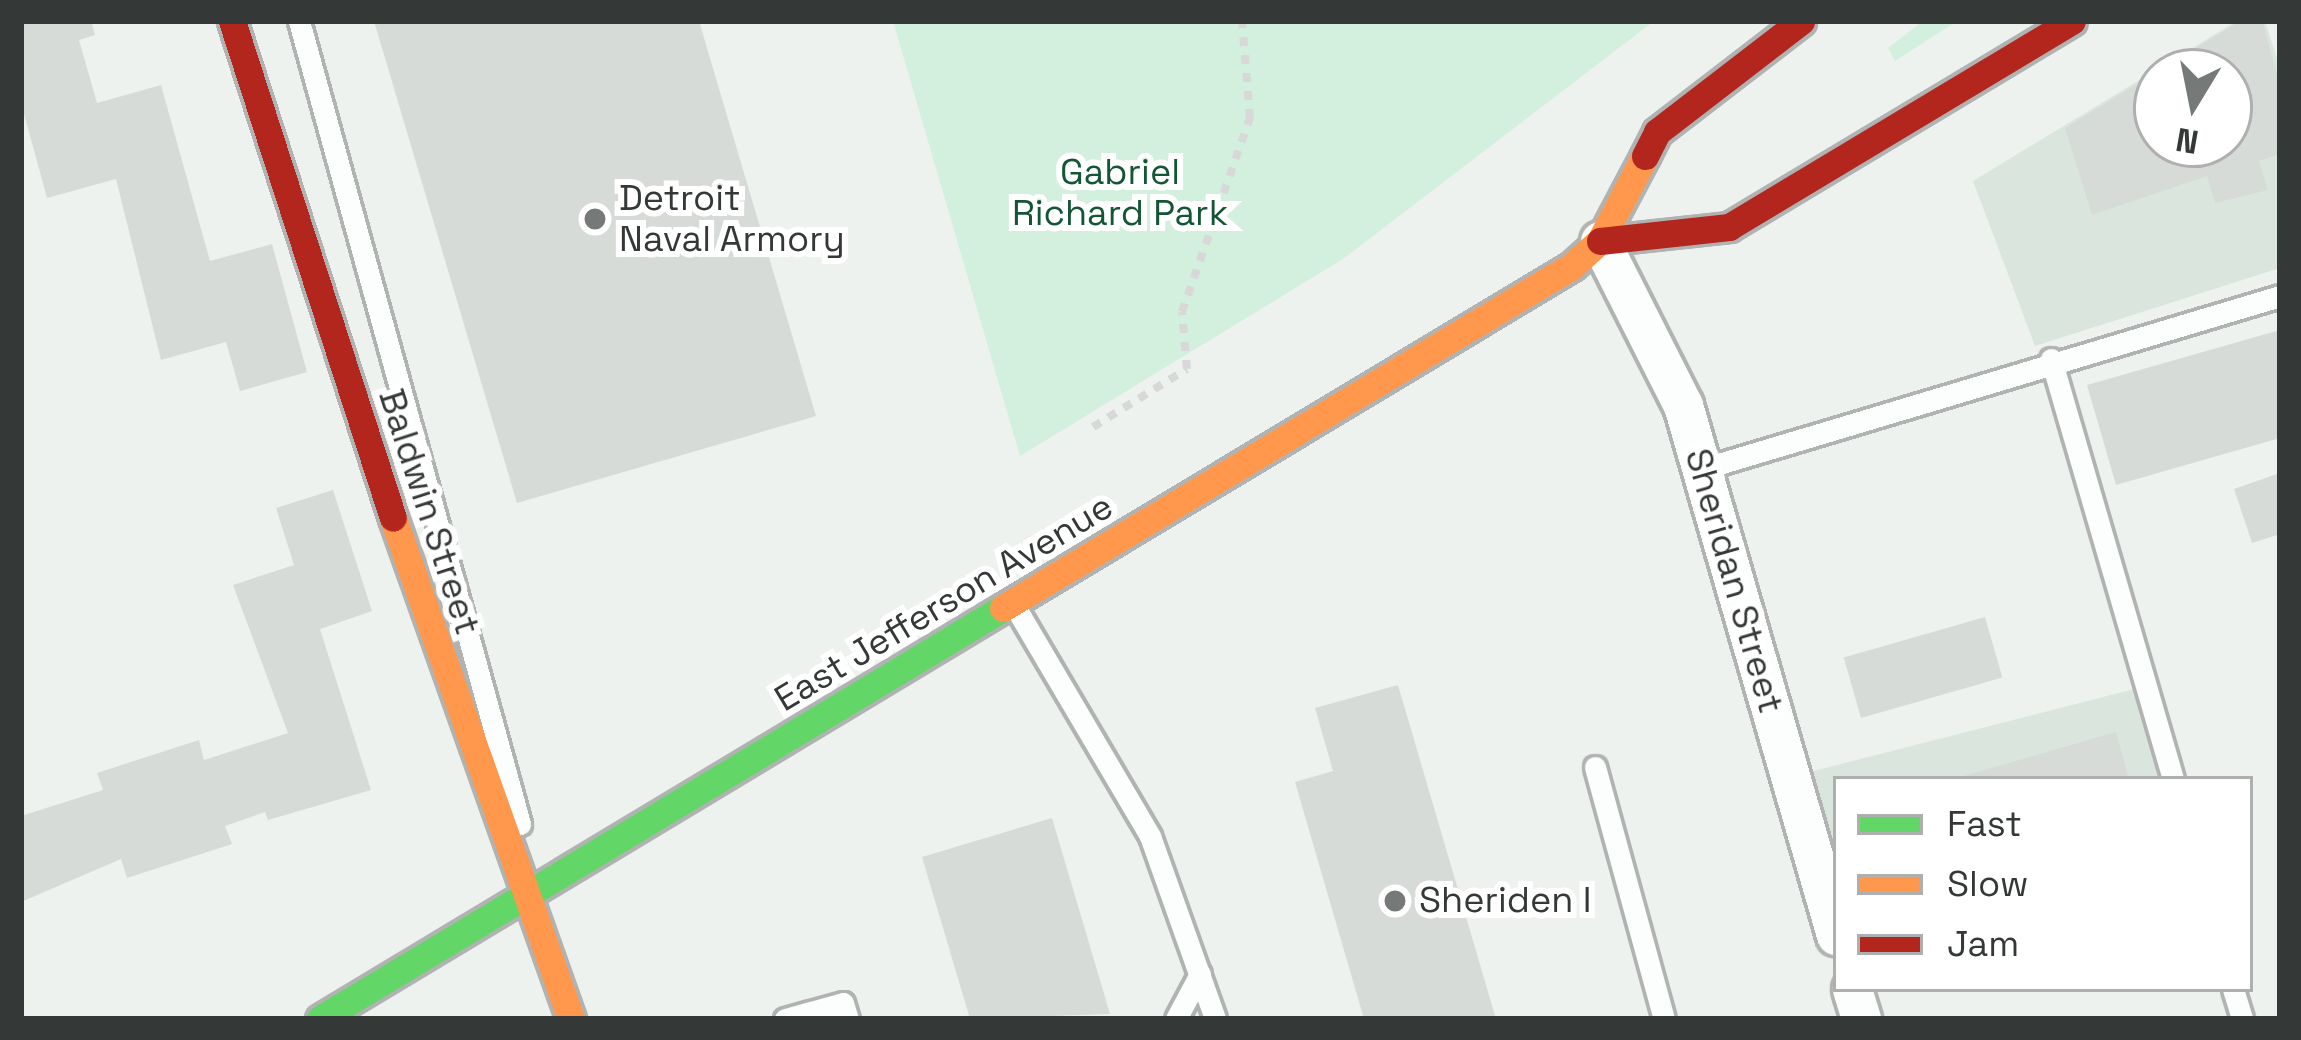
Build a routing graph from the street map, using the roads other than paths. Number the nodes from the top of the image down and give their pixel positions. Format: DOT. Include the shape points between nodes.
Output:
graph roads {
  1 [pos="232,21"];
  2 [pos="298,21"];
  3 [pos="1802,21"];
  4 [pos="2072,21"];
  5 [pos="1600,241"];
  6 [pos="2280,296"];
  7 [pos="2051,359"];
  8 [pos="1702,469"];
  9 [pos="1013,604"];
  10 [pos="1595,767"];
  11 [pos="2172,776"];
  12 [pos="530,894"];
  13 [pos="1833,925"];
  14 [pos="1200,974"];
  15 [pos="320,1019"];
  16 [pos="571,1019"];
  17 [pos="785,1019"];
  18 [pos="848,1019"];
  19 [pos="1176,1019"];
  20 [pos="1215,1019"];
  21 [pos="1664,1019"];
  1 -- 12 [label="main road, Baldwin Street" via="467,746"];
  2 -- 12 [label="lane" via="514,778"];
  3 -- 5 [label="main road" via="1657,132"];
  4 -- 5 [label="main road, East Jefferson Avenue" via="1729,227"];
  5 -- 8 [label="street, Sheridan Street" via="1664,350"];
  5 -- 9 [label="main road, East Jefferson Avenue"];
  6 -- 7 [label="lane"];
  7 -- 8 [label="lane"];
  7 -- 11 [label="lane"];
  8 -- 13 [label="street, Sheridan Street"];
  9 -- 12 [label="main road, East Jefferson Avenue"];
  9 -- 14 [label="lane" via="1126,787"];
  10 -- 21 [label="lane"];
  12 -- 15 [label="main road, East Jefferson Avenue"];
  12 -- 16 [label="main road, Baldwin Street"];
  14 -- 19 [label="lane"];
  14 -- 20 [label="lane"];
  17 -- 18 [label="lane" via="843,1003"];
}
